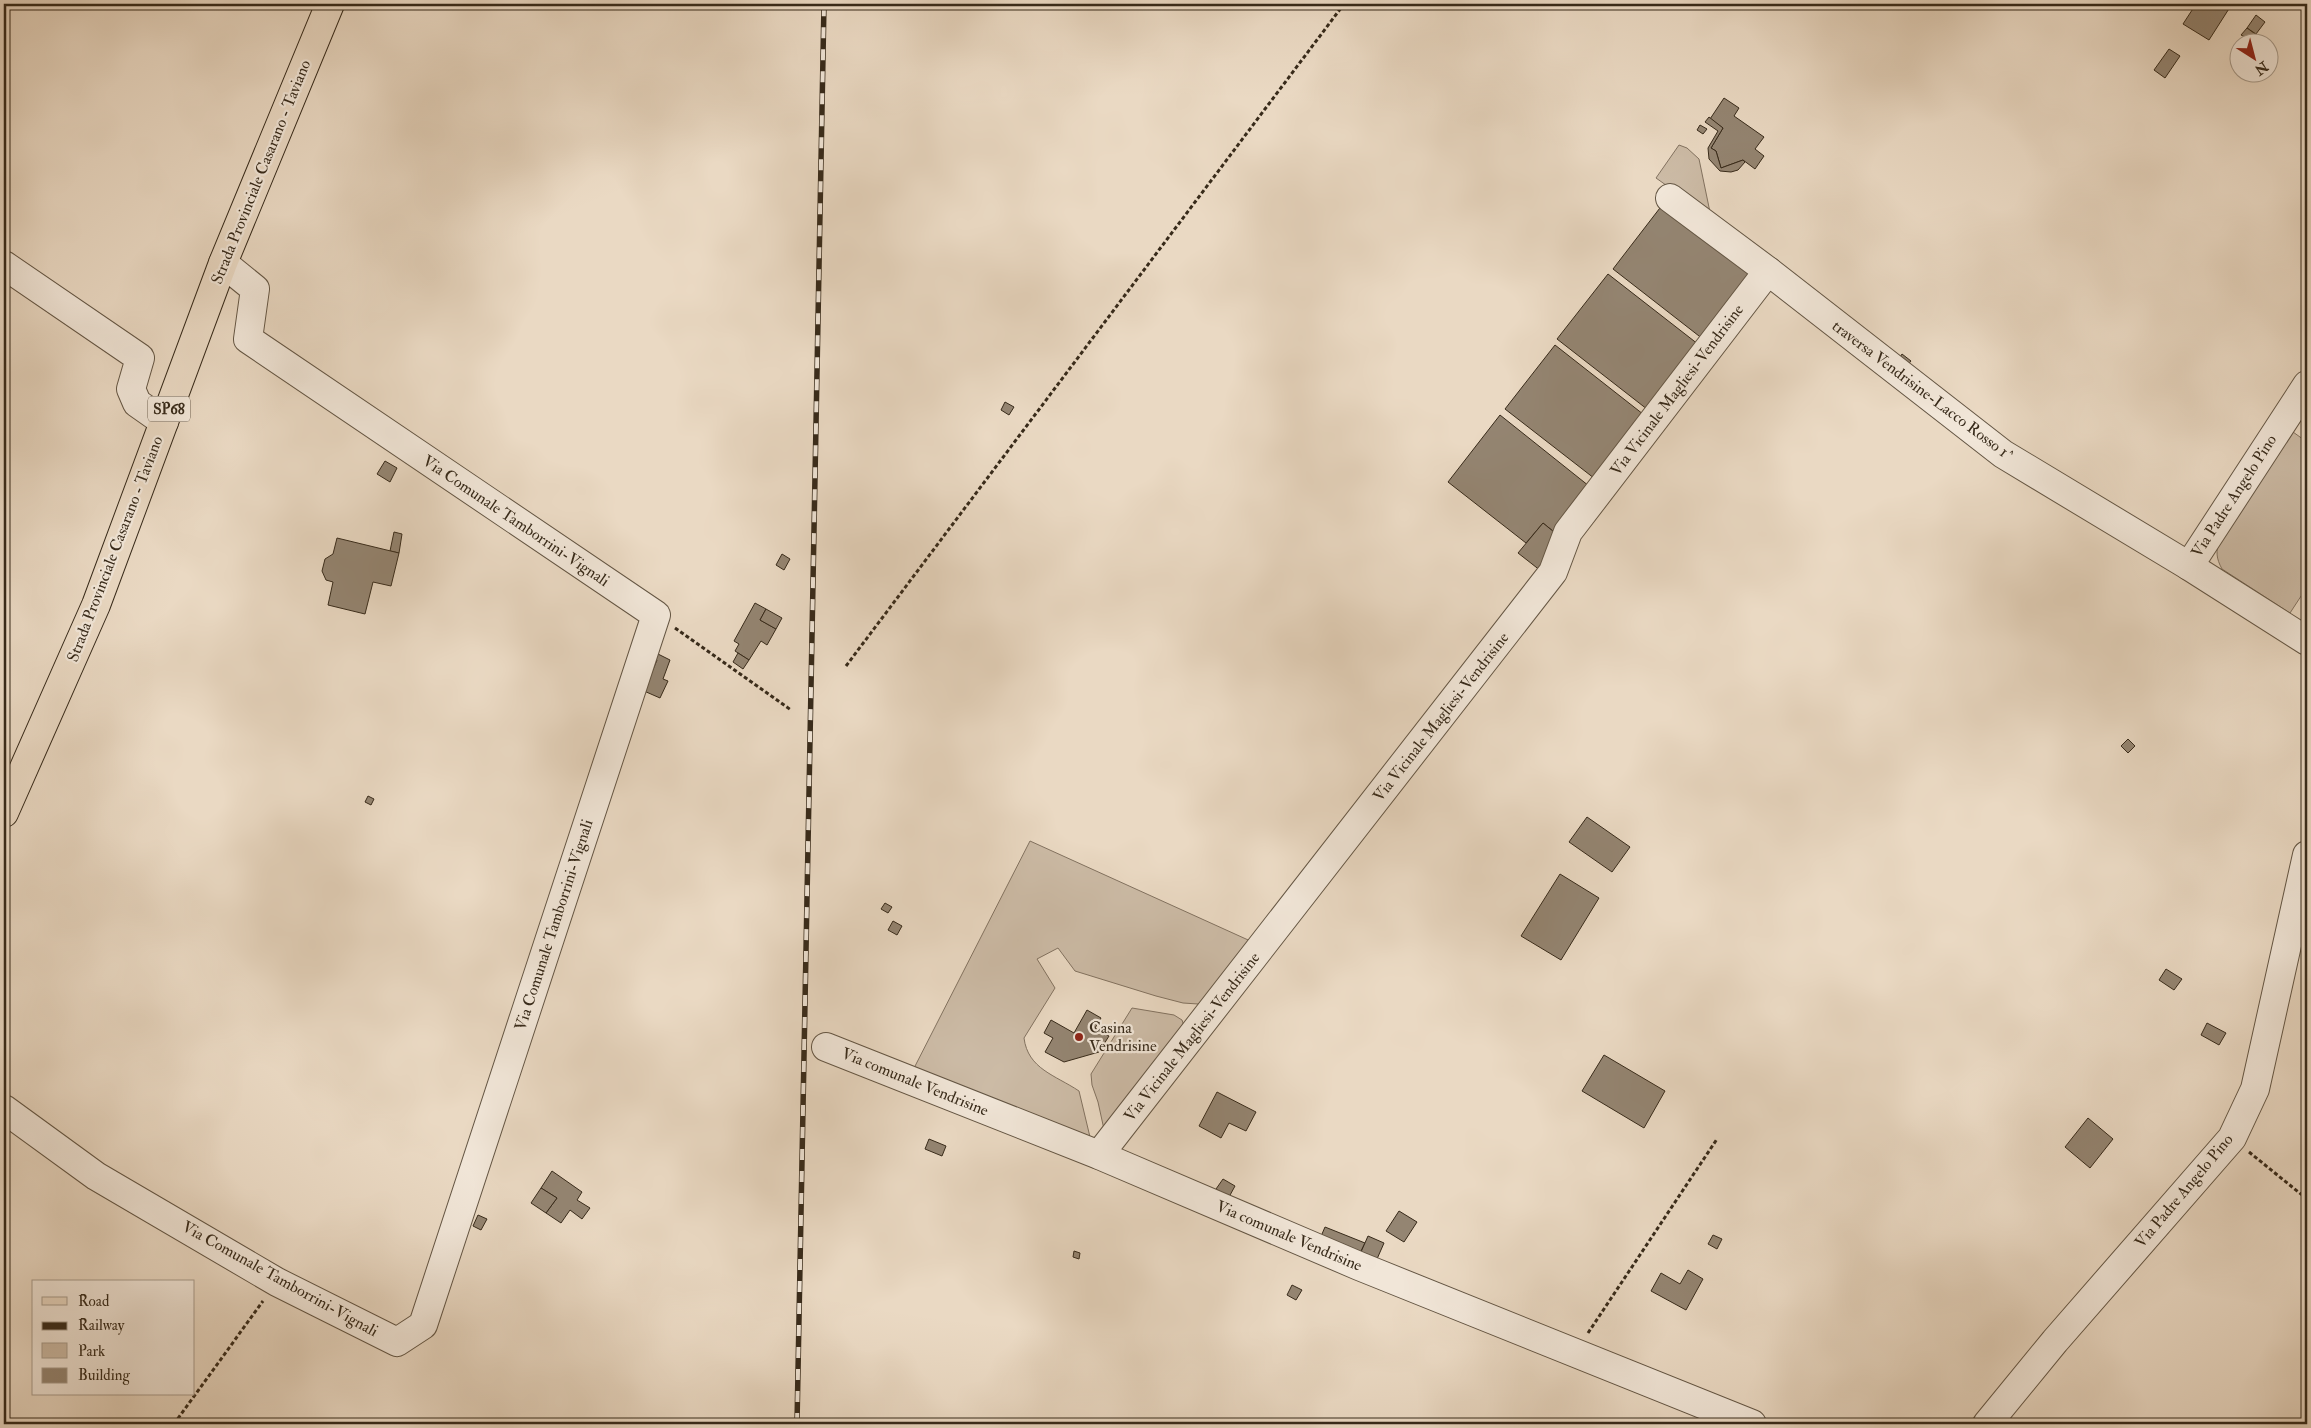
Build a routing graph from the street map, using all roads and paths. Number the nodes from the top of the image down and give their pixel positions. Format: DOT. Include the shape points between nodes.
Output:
graph roads {
  1 [pos="330,4"];
  2 [pos="1344,4"];
  3 [pos="1670,198"];
  4 [pos="223,263"];
  5 [pos="4,265"];
  6 [pos="1768,271"];
  7 [pos="2307,385"];
  8 [pos="164,422"];
  9 [pos="2189,566"];
  10 [pos="656,615"];
  11 [pos="2307,641"];
  12 [pos="846,666"];
  13 [pos="791,710"];
  14 [pos="4,813"];
  15 [pos="2307,855"];
  16 [pos="826,1046"];
  17 [pos="4,1109"];
  18 [pos="2232,1138"];
  19 [pos="1717,1139"];
  20 [pos="1099,1155"];
  21 [pos="2307,1199"];
  22 [pos="277,1282"];
  23 [pos="1576,1352"];
  24 [pos="195,1395"];
  25 [pos="194,1396"];
  26 [pos="174,1424"];
  27 [pos="1752,1424"];
  28 [pos="1987,1424"];
  1 -- 4 [label="main road, Strada Provinciale Casarano - Taviano / SP68"];
  2 -- 12 [label="path"];
  3 -- 6 [label="street, traversa Vendrisine-Lacco Rosso 1^"];
  4 -- 8 [label="main road, Strada Provinciale Casarano - Taviano / SP68"];
  4 -- 10 [label="street, Via Comunale Tamborrini-Vignali" via="255,289 248,339"];
  5 -- 8 [label="street" via="140,358 131,389 137,403"];
  6 -- 9 [label="street, traversa Vendrisine-Lacco Rosso 1^" via="2003,454"];
  6 -- 20 [label="street, Via Vicinale Magliesi-Vendrisine" via="1568,532 1553,572"];
  7 -- 9 [label="street, Via Padre Angelo Pino"];
  8 -- 14 [label="main road, Strada Provinciale Casarano - Taviano / SP68" via="96,605"];
  9 -- 11 [label="street, Via Padre Angelo Pino"];
  10 -- 13 [label="path"];
  10 -- 22 [label="street, Via Comunale Tamborrini-Vignali" via="422,1326 396,1342"];
  15 -- 18 [label="street, Via Padre Angelo Pino" via="2255,1089"];
  16 -- 20 [label="street, Via comunale Vendrisine"];
  17 -- 22 [label="street, Via Comunale Tamborrini-Vignali" via="96,1176"];
  18 -- 21 [label="path"];
  18 -- 28 [label="street, Via Padre Angelo Pino"];
  19 -- 23 [label="path"];
  20 -- 23 [label="street, Via comunale Vendrisine" via="1359,1266"];
  22 -- 24 [label="path"];
  23 -- 27 [label="street, Via comunale Vendrisine"];
  25 -- 26 [label="path"];
}
